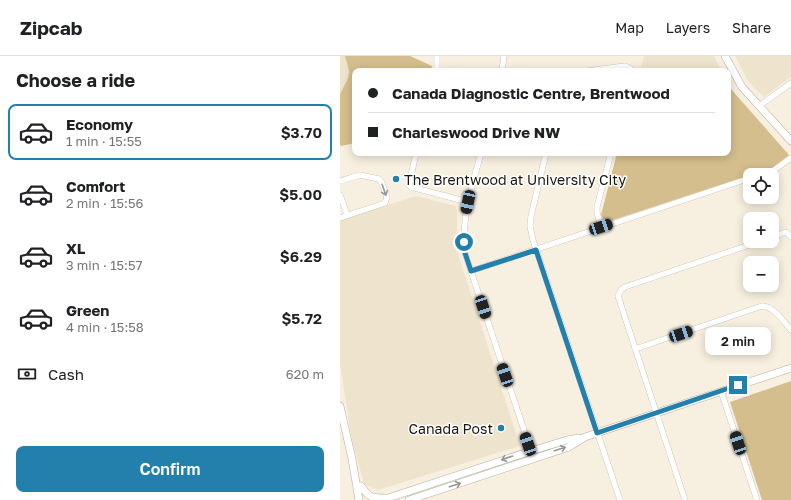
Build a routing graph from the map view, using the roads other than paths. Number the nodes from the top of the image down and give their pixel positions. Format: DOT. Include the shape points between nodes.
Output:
graph roads {
  1 [pos="437,56"];
  2 [pos="504,56"];
  3 [pos="725,56"];
  4 [pos="437,68"];
  5 [pos="502,68"];
  6 [pos="610,68"];
  7 [pos="630,68"];
  8 [pos="791,83"];
  9 [pos="758,106"];
  10 [pos="791,142"];
  11 [pos="415,156"];
  12 [pos="480,156"];
  13 [pos="545,156"];
  14 [pos="610,156"];
  15 [pos="791,158"];
  16 [pos="776,168"];
  17 [pos="340,180"];
  18 [pos="743,180"];
  19 [pos="340,195"];
  20 [pos="468,202"];
  21 [pos="347,215"];
  22 [pos="340,218"];
  23 [pos="601,227"];
  24 [pos="779,234"];
  25 [pos="791,237"];
  26 [pos="743,247"];
  27 [pos="536,250"];
  28 [pos="471,271"];
  29 [pos="791,330"];
  30 [pos="635,349"];
  31 [pos="791,368"];
  32 [pos="721,391"];
  33 [pos="340,406"];
  34 [pos="656,413"];
  35 [pos="597,433"];
  36 [pos="586,437"];
  37 [pos="531,451"];
  38 [pos="534,458"];
  39 [pos="354,472"];
  40 [pos="361,486"];
  41 [pos="424,497"];
  42 [pos="385,499"];
  43 [pos="359,500"];
  44 [pos="364,500"];
  45 [pos="409,500"];
  46 [pos="620,500"];
  47 [pos="685,500"];
  48 [pos="757,500"];
  1 -- 4 [label="street"];
  2 -- 5 [label="street"];
  3 -- 9 [label="street" via="739,84"];
  6 -- 7 [label="street"];
  8 -- 9 [label="street"];
  9 -- 10 [label="street"];
  11 -- 20 [label="street" via="409,185 411,187"];
  12 -- 20 [label="street"];
  13 -- 27 [label="street" via="530,226"];
  14 -- 23 [label="street" via="597,207"];
  15 -- 16 [label="street"];
  17 -- 21 [label="street, one-way" via="360,175 379,179 387,197 385,203"];
  18 -- 23 [label="street"];
  19 -- 21 [label="street"];
  20 -- 28 [label="street" via="463,232 465,253"];
  21 -- 22 [label="street"];
  23 -- 27 [label="street"];
  24 -- 25 [label="street" via="786,232"];
  26 -- 30 [label="street" via="623,288 618,299"];
  27 -- 28 [label="street"];
  27 -- 35 [label="street"];
  28 -- 37 [label="street"];
  29 -- 30 [label="street" via="766,306"];
  30 -- 34 [label="street"];
  31 -- 32 [label="street"];
  32 -- 34 [label="street"];
  32 -- 48 [label="street"];
  33 -- 39 [label="street"];
  34 -- 35 [label="street"];
  34 -- 47 [label="street"];
  35 -- 36 [label="street"];
  35 -- 46 [label="street"];
  36 -- 37 [label="street" via="566,440"];
  38 -- 36 [label="street, one-way" via="569,447"];
  37 -- 38 [label="street"];
  37 -- 42 [label="street, one-way"];
  41 -- 38 [label="street, one-way"];
  39 -- 40 [label="street"];
  39 -- 43 [label="street"];
  40 -- 42 [label="street" via="367,495"];
  40 -- 44 [label="street"];
  41 -- 45 [label="street"];
}
